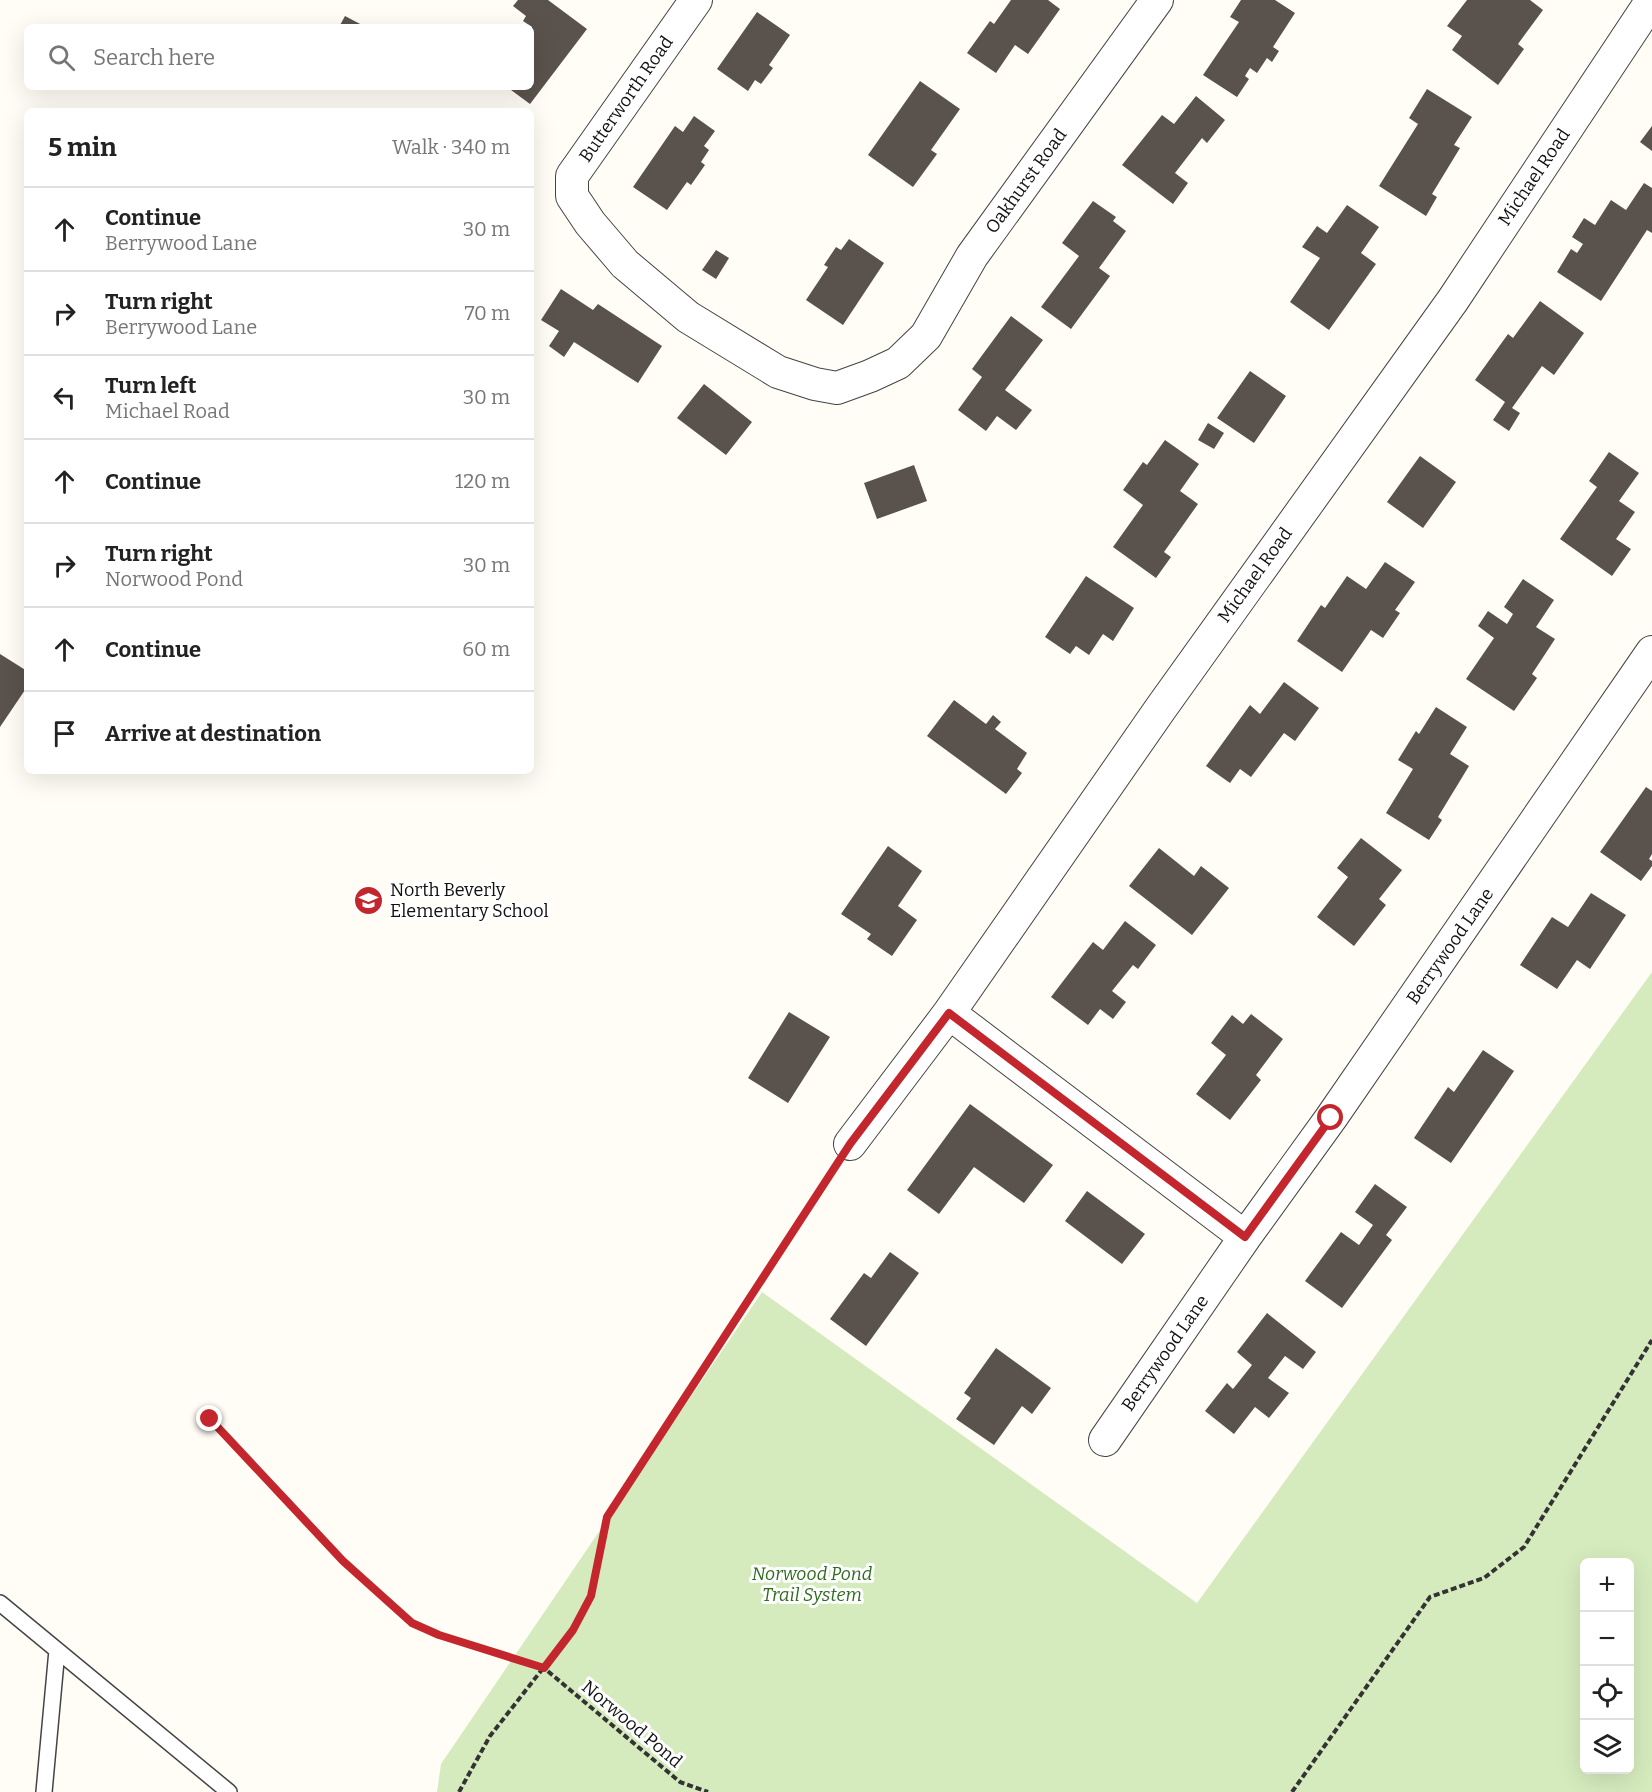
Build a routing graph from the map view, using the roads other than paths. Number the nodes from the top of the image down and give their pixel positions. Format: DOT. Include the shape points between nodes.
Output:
graph roads {
  1 [pos="696,0"];
  2 [pos="1158,0"];
  3 [pos="1652,0"];
  4 [pos="898,363"];
  5 [pos="1652,652"];
  6 [pos="949,1013"];
  7 [pos="850,1144"];
  8 [pos="1245,1237"];
  9 [pos="1105,1440"];
  10 [pos="0,1603"];
  11 [pos="57,1650"];
  12 [pos="44,1792"];
  13 [pos="229,1792"];
  1 -- 4 [label="street, Butterworth Road" via="572,176 572,196 625,264 688,317 778,372 837,388"];
  2 -- 4 [label="street, Oakhurst Road" via="972,256 926,336"];
  3 -- 6 [label="street, Michael Road" via="1453,300"];
  5 -- 8 [label="street, Berrywood Lane" via="1345,1099"];
  6 -- 7 [label="street, Michael Road"];
  6 -- 8 [label="street"];
  8 -- 9 [label="street, Berrywood Lane"];
  10 -- 11 [label="lane"];
  11 -- 12 [label="lane"];
  11 -- 13 [label="lane"];
}
